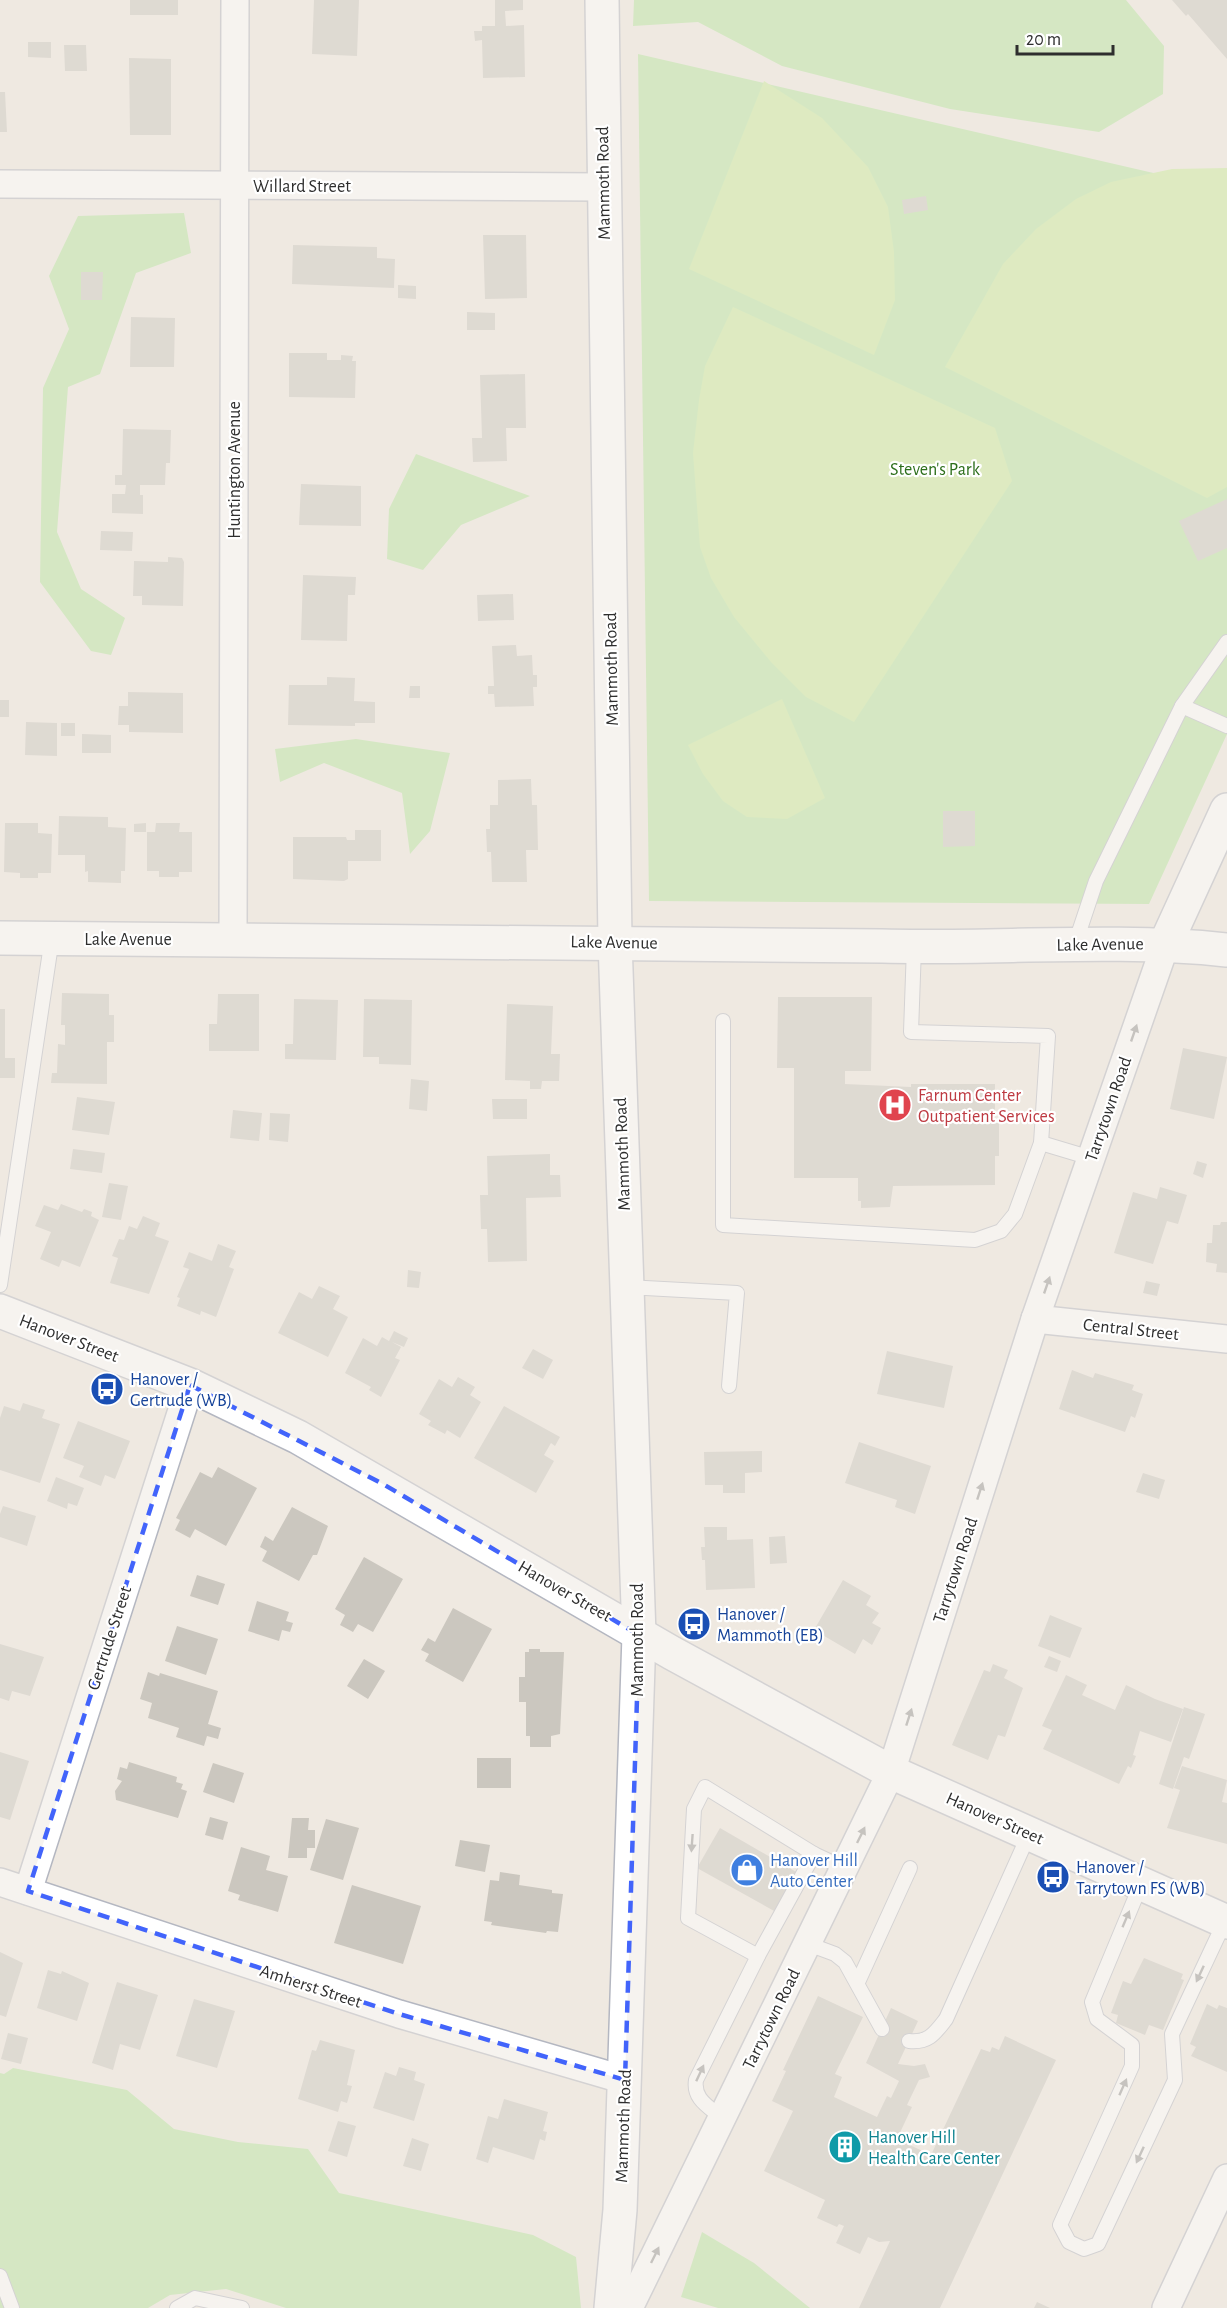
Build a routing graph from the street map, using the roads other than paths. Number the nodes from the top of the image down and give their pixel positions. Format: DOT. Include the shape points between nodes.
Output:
graph roads {
  1 [pos="235,0"];
  2 [pos="602,0"];
  3 [pos="0,184"];
  4 [pos="235,186"];
  5 [pos="603,188"];
  6 [pos="1227,642"];
  7 [pos="1182,706"];
  8 [pos="1227,726"];
  9 [pos="1227,810"];
  10 [pos="0,938"];
  11 [pos="52,938"];
  12 [pos="233,939"];
  13 [pos="615,941"];
  14 [pos="1166,943"];
  15 [pos="1075,945"];
  16 [pos="914,947"];
  17 [pos="1227,950"];
  18 [pos="723,1021"];
  19 [pos="1041,1143"];
  20 [pos="1091,1158"];
  21 [pos="0,1285"];
  22 [pos="627,1287"];
  23 [pos="0,1311"];
  24 [pos="1035,1319"];
  25 [pos="1227,1339"];
  26 [pos="190,1385"];
  27 [pos="729,1386"];
  28 [pos="639,1635"];
  29 [pos="891,1772"];
  30 [pos="1029,1834"];
  31 [pos="814,1854"];
  32 [pos="844,1868"];
  33 [pos="910,1868"];
  34 [pos="0,1882"];
  35 [pos="1141,1884"];
  36 [pos="28,1891"];
  37 [pos="1226,1922"];
  38 [pos="808,1944"];
  39 [pos="758,1956"];
  40 [pos="858,1982"];
  41 [pos="882,2029"];
  42 [pos="909,2041"];
  43 [pos="625,2080"];
  44 [pos="722,2118"];
  45 [pos="1227,2178"];
  46 [pos="0,2276"];
  47 [pos="12,2308"];
  48 [pos="177,2308"];
  49 [pos="242,2308"];
  50 [pos="611,2308"];
  51 [pos="629,2308"];
  52 [pos="1166,2308"];
  1 -- 4 [label="street, Huntington Avenue"];
  2 -- 5 [label="main road, Mammoth Road"];
  3 -- 4 [label="street, Willard Street"];
  4 -- 5 [label="street, Willard Street"];
  4 -- 12 [label="street, Huntington Avenue"];
  5 -- 13 [label="main road, Mammoth Road"];
  6 -- 7 [label="lane"];
  7 -- 8 [label="lane"];
  7 -- 15 [label="lane" via="1096,881"];
  9 -- 14 [label="main road, Tarrytown Road"];
  10 -- 11 [label="main road, Lake Avenue"];
  11 -- 12 [label="main road, Lake Avenue"];
  11 -- 21 [label="lane"];
  12 -- 13 [label="main road, Lake Avenue"];
  13 -- 16 [label="main road, Lake Avenue"];
  13 -- 22 [label="main road, Mammoth Road"];
  14 -- 15 [label="main road, Lake Avenue"];
  14 -- 17 [label="main road, Lake Avenue"];
  20 -- 14 [label="street, Tarrytown Road, one-way"];
  15 -- 16 [label="main road, Lake Avenue"];
  16 -- 19 [label="lane" via="911,1032 1048,1036"];
  18 -- 19 [label="lane" via="723,1225 975,1240 1000,1231 1015,1214"];
  19 -- 20 [label="lane"];
  24 -- 20 [label="street, Tarrytown Road, one-way"];
  22 -- 27 [label="lane" via="737,1293"];
  22 -- 28 [label="main road, Mammoth Road"];
  23 -- 26 [label="main road, Hanover Street"];
  24 -- 25 [label="street, Central Street"];
  29 -- 24 [label="street, Tarrytown Road, one-way"];
  26 -- 28 [label="main road, Hanover Street" via="298,1437"];
  26 -- 36 [label="street, Gertrude Street"];
  28 -- 29 [label="main road, Hanover Street"];
  28 -- 43 [label="main road, Mammoth Road"];
  29 -- 30 [label="main road, Hanover Street"];
  32 -- 29 [label="street, Tarrytown Road, one-way"];
  30 -- 35 [label="main road, Hanover Street"];
  30 -- 42 [label="lane" via="946,2019 932,2037 921,2042"];
  31 -- 32 [label="lane"];
  31 -- 39 [label="lane"];
  31 -- 39 [label="lane, one-way" via="705,1787 694,1809 688,1918"];
  32 -- 38 [label="street, Tarrytown Road"];
  33 -- 40 [label="lane"];
  34 -- 36 [label="street, Amherst Street"];
  35 -- 37 [label="main road, Hanover Street"];
  37 -- 35 [label="lane, one-way" via="1172,2034 1175,2080 1098,2244 1084,2248 1069,2242 1060,2225 1132,2066 1132,2045 1097,2019 1092,2002"];
  36 -- 43 [label="street, Amherst Street" via="399,2014"];
  38 -- 40 [label="lane" via="846,1962"];
  38 -- 44 [label="street, Tarrytown Road"];
  44 -- 39 [label="lane, one-way" via="698,2098 694,2090 696,2080"];
  40 -- 41 [label="lane"];
  43 -- 50 [label="main road, Mammoth Road"];
  51 -- 44 [label="street, Tarrytown Road, one-way"];
  45 -- 52 [label="street"];
  46 -- 47 [label="lane"];
  48 -- 49 [label="lane" via="195,2298"];
}
